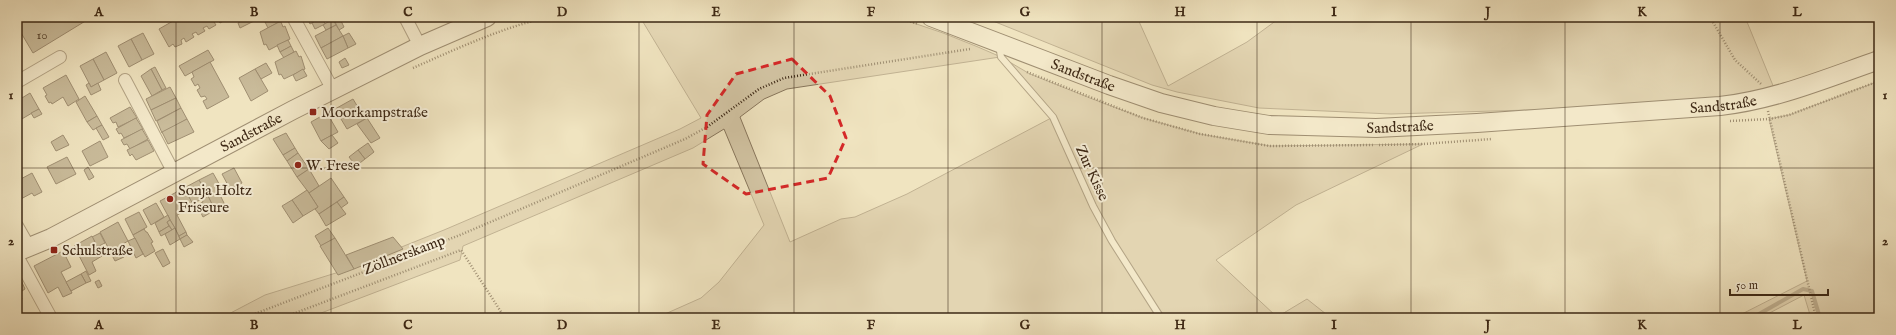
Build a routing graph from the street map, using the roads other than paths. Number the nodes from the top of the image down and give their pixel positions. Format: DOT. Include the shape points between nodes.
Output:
graph roads {
  1 [pos="293,17"];
  2 [pos="405,17"];
  3 [pos="487,17"];
  4 [pos="931,17"];
  5 [pos="999,43"];
  6 [pos="420,46"];
  7 [pos="60,57"];
  8 [pos="1879,60"];
  9 [pos="125,80"];
  10 [pos="17,82"];
  11 [pos="332,90"];
  12 [pos="174,173"];
  13 [pos="17,226"];
  14 [pos="21,252"];
  15 [pos="51,318"];
  16 [pos="1161,318"];
  1 -- 11 [label="street"];
  2 -- 6 [label="street"];
  3 -- 6 [label="main road, Sandstraße"];
  4 -- 5 [label="main road, Sandstraße"];
  5 -- 8 [label="main road, Sandstraße" via="1161,103 1214,116 1269,125 1376,128 1744,104"];
  5 -- 16 [label="lane, Zur Kisse" via="1000,57 1053,117 1093,206"];
  6 -- 11 [label="main road, Sandstraße"];
  7 -- 10 [label="street"];
  9 -- 12 [label="street"];
  11 -- 12 [label="main road, Sandstraße"];
  12 -- 14 [label="main road, Sandstraße"];
  13 -- 14 [label="street"];
  14 -- 15 [label="street"];
}
